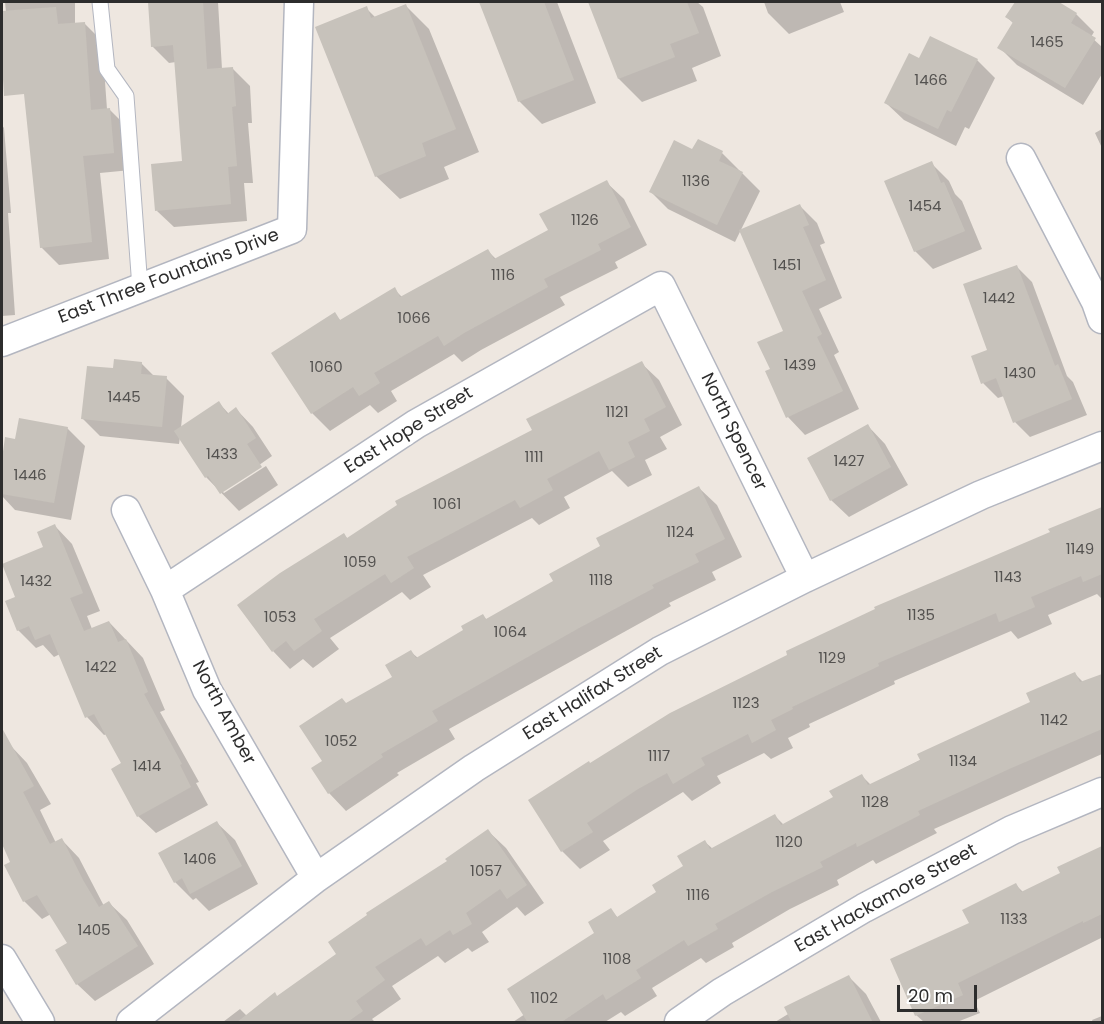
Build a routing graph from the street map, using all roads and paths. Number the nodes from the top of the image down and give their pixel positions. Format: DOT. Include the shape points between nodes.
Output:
graph roads {
  1 [pos="100,2"];
  2 [pos="299,2"];
  3 [pos="1021,158"];
  4 [pos="661,286"];
  5 [pos="140,288"];
  6 [pos="1102,319"];
  7 [pos="2,342"];
  8 [pos="1102,446"];
  9 [pos="126,510"];
  10 [pos="806,578"];
  11 [pos="165,590"];
  12 [pos="1102,792"];
  13 [pos="316,878"];
  14 [pos="2,959"];
  15 [pos="40,1023"];
  16 [pos="131,1023"];
  17 [pos="679,1023"];
  1 -- 5 [label="lane" via="107,69 126,96"];
  2 -- 5 [label="street, East Three Fountains Drive" via="292,229"];
  3 -- 6 [label="street"];
  4 -- 10 [label="street, North Spencer"];
  4 -- 11 [label="street, East Hope Street" via="416,424"];
  5 -- 7 [label="street, East Three Fountains Drive"];
  8 -- 10 [label="street, East Halifax Street" via="981,495"];
  9 -- 11 [label="street, North Amber"];
  10 -- 13 [label="street, East Halifax Street" via="660,651 474,768"];
  11 -- 13 [label="street, North Amber" via="207,690"];
  12 -- 17 [label="street, East Hackamore Street" via="1012,830 864,908 722,992"];
  13 -- 16 [label="street, East Halifax Street"];
  14 -- 15 [label="street"];
}
